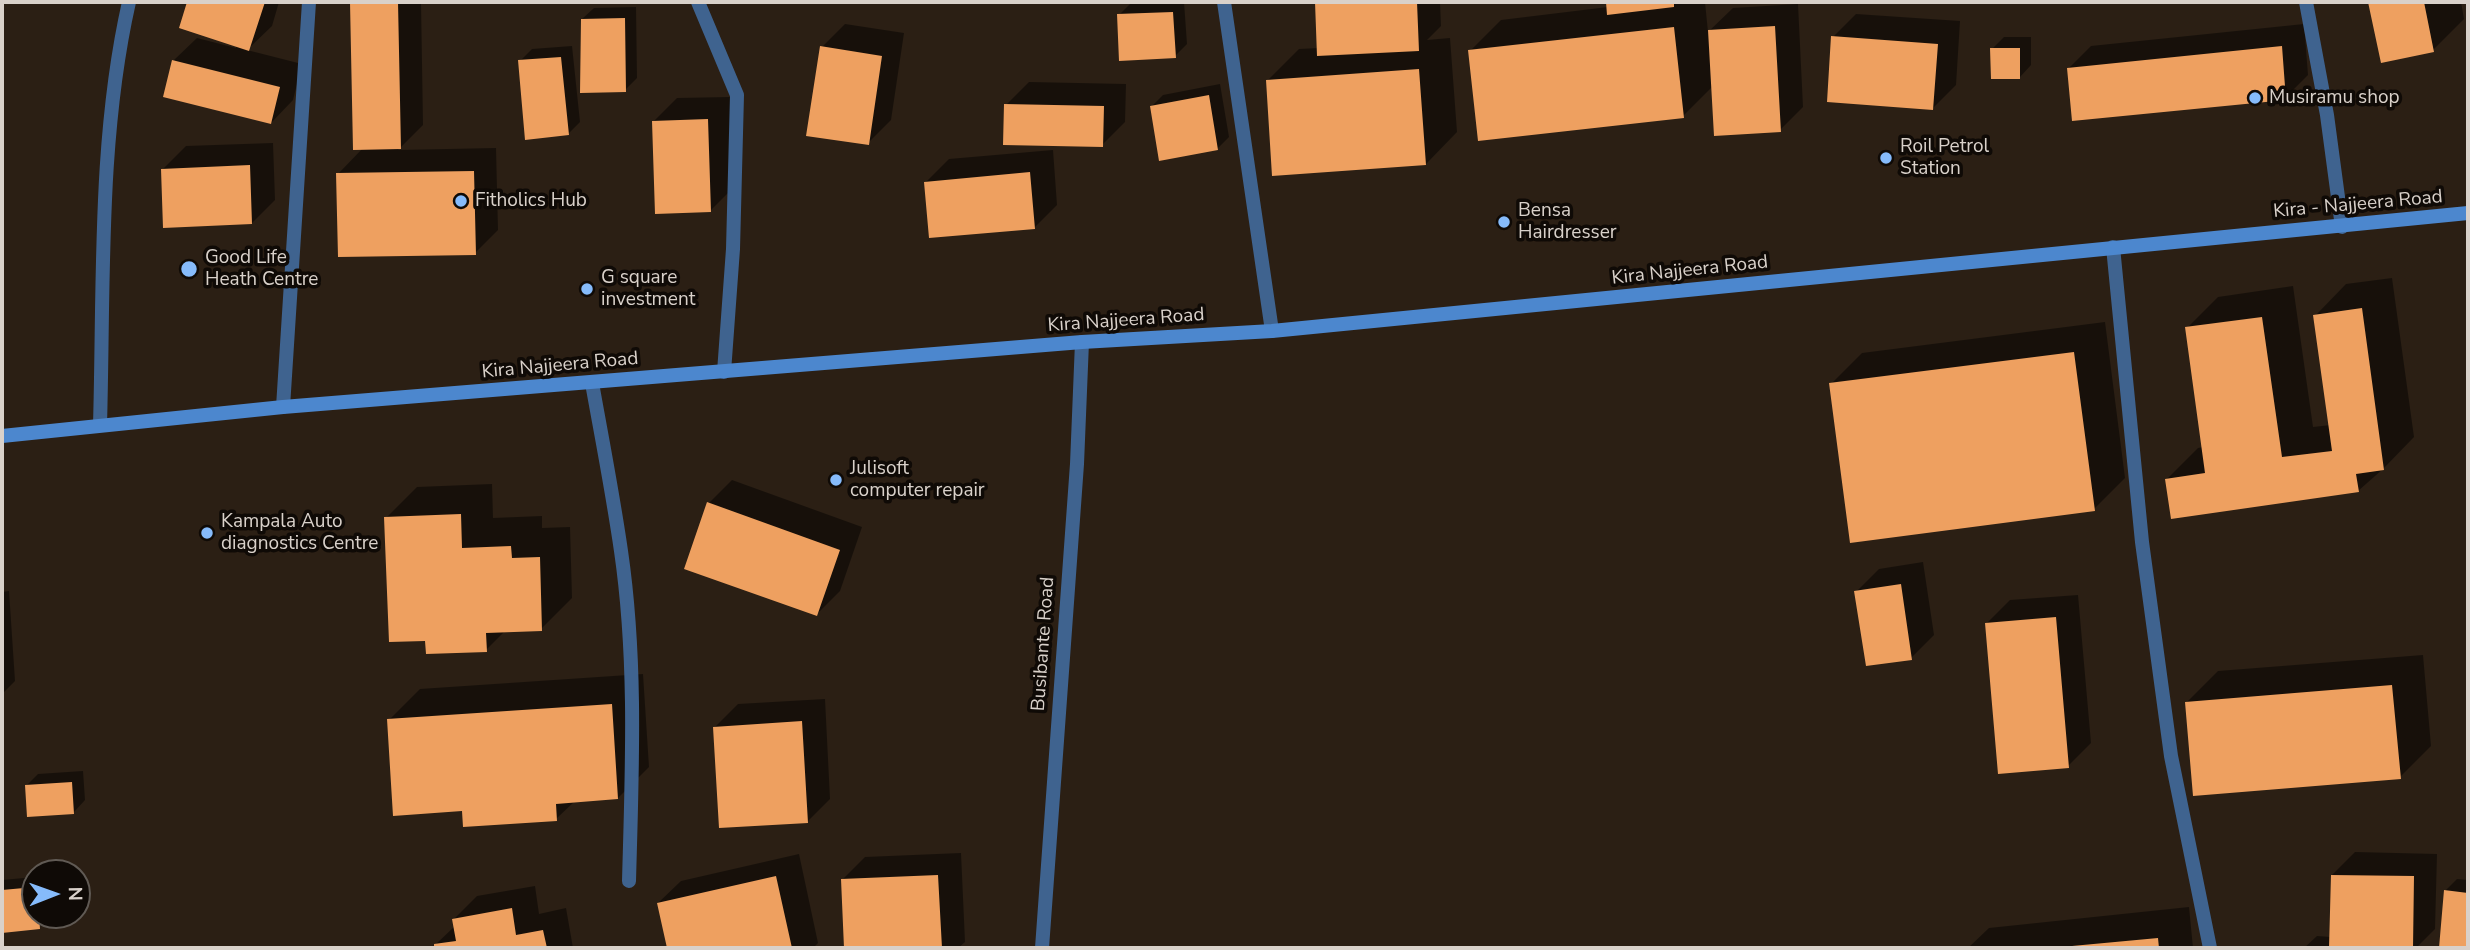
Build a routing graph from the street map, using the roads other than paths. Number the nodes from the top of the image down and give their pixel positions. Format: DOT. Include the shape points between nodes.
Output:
graph roads {
  1 [pos="129,2"];
  2 [pos="309,2"];
  3 [pos="698,2"];
  4 [pos="1224,2"];
  5 [pos="2306,2"];
  6 [pos="2468,213"];
  7 [pos="2342,227"];
  8 [pos="2251,233"];
  9 [pos="2113,247"];
  10 [pos="1272,331"];
  11 [pos="1082,342"];
  12 [pos="724,372"];
  13 [pos="592,383"];
  14 [pos="284,407"];
  15 [pos="100,425"];
  16 [pos="2,436"];
  17 [pos="629,881"];
  18 [pos="1042,948"];
  19 [pos="2210,948"];
  1 -- 15 [label="street" via="106,186"];
  2 -- 14 [label="street"];
  3 -- 12 [label="street" via="737,95"];
  4 -- 10 [label="street"];
  5 -- 7 [label="street"];
  6 -- 7 [label="main road, Kira - Najjeera Road"];
  7 -- 8 [label="main road, Kira - Najjeera Road"];
  8 -- 9 [label="main road, Kira Najjeera Road"];
  9 -- 10 [label="main road, Kira Najjeera Road"];
  9 -- 19 [label="street" via="2142,542 2169,743"];
  10 -- 11 [label="main road, Kira Najjeera Road"];
  11 -- 12 [label="main road, Kira Najjeera Road"];
  11 -- 18 [label="street, Busibante Road"];
  12 -- 13 [label="main road, Kira Najjeera Road"];
  13 -- 14 [label="main road, Kira Najjeera Road"];
  13 -- 17 [label="street" via="621,552 631,659 634,734"];
  14 -- 15 [label="main road, Kira Najjeera Road"];
  15 -- 16 [label="main road, Kira Najjeera Road"];
}
